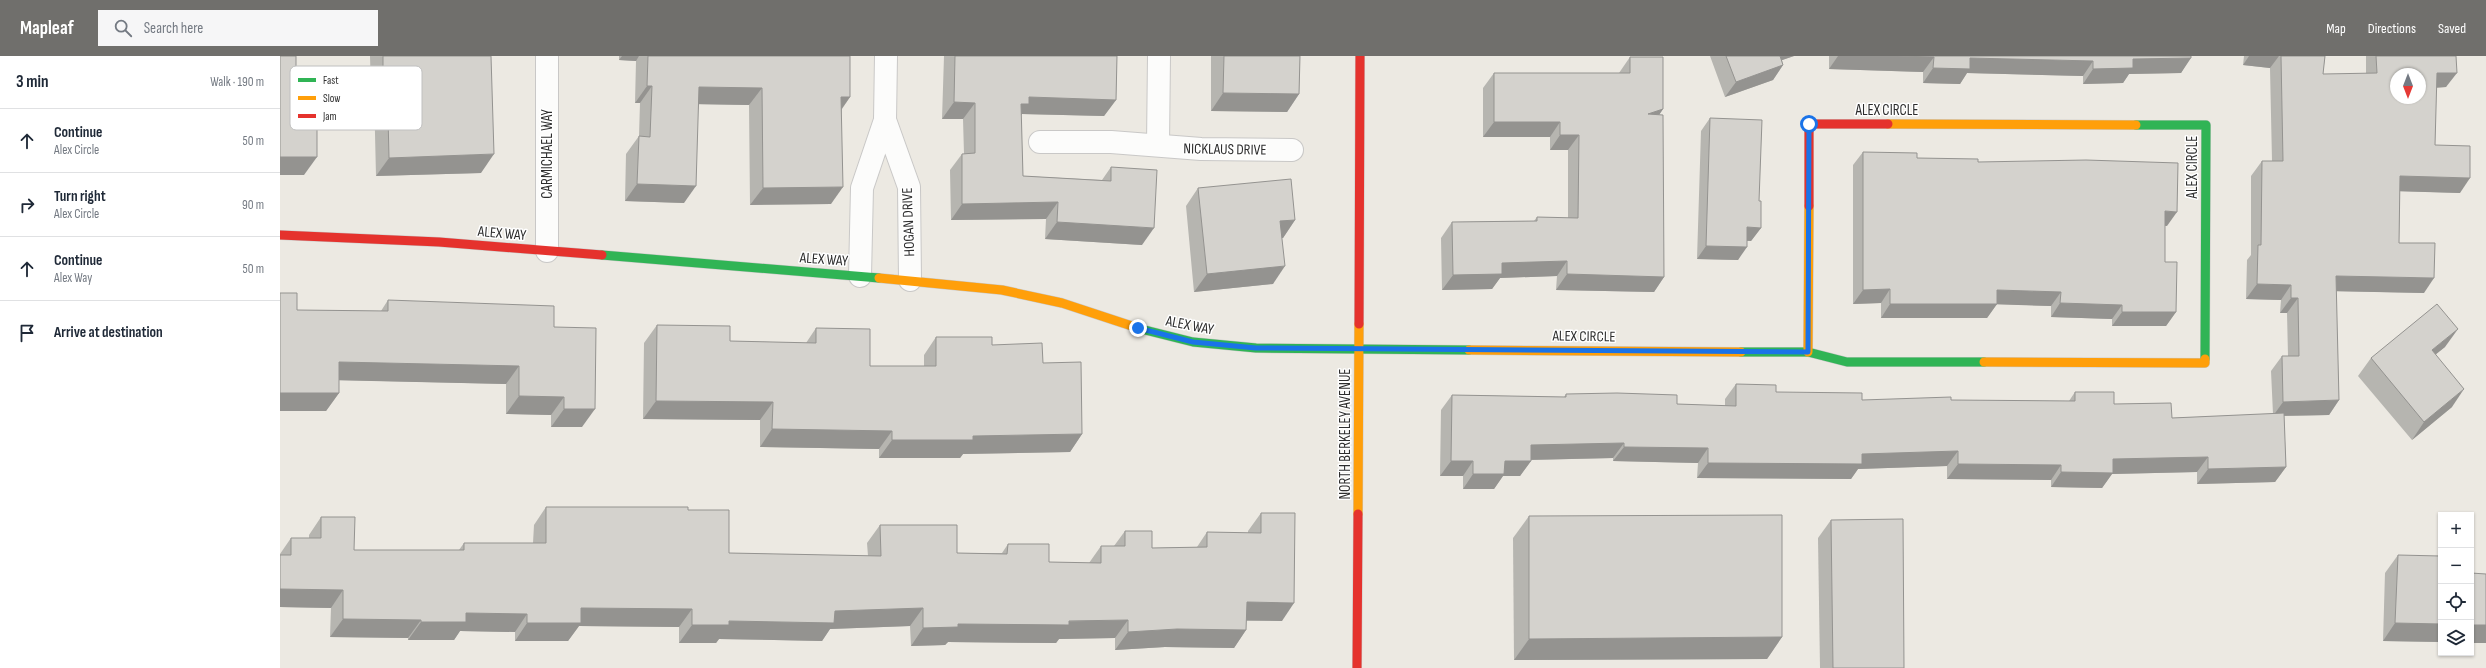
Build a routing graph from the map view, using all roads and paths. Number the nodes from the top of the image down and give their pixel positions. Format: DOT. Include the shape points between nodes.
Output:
graph roads {
  1 [pos="547,56"];
  2 [pos="886,56"];
  3 [pos="1159,56"];
  4 [pos="1360,56"];
  5 [pos="885,120"];
  6 [pos="1040,142"];
  7 [pos="1158,145"];
  8 [pos="1292,150"];
  9 [pos="280,235"];
  10 [pos="547,251"];
  11 [pos="860,276"];
  12 [pos="910,280"];
  13 [pos="1360,348"];
  14 [pos="1808,352"];
  15 [pos="1357,668"];
  1 -- 10 [label="street, CARMICHAEL WAY"];
  2 -- 5 [label="street, HOGAN DRIVE"];
  3 -- 7 [label="street"];
  4 -- 13 [label="street, NORTH BERKELEY AVENUE"];
  5 -- 11 [label="street, HOGAN DRIVE" via="862,188"];
  5 -- 12 [label="street, HOGAN DRIVE" via="909,187"];
  6 -- 7 [label="street, NICKLAUS DRIVE"];
  7 -- 8 [label="street, NICKLAUS DRIVE" via="1201,149"];
  9 -- 10 [label="street, ALEX WAY" via="373,238"];
  10 -- 11 [label="street, ALEX WAY"];
  11 -- 12 [label="street, ALEX WAY"];
  12 -- 13 [label="street, ALEX WAY" via="1028,294 1193,342 1256,348"];
  13 -- 14 [label="street, ALEX CIRCLE"];
  13 -- 15 [label="street, NORTH BERKELEY AVENUE"];
  14 -- 14 [label="street, ALEX CIRCLE" via="1847,362 2205,363 2206,125 1809,124"];
}
